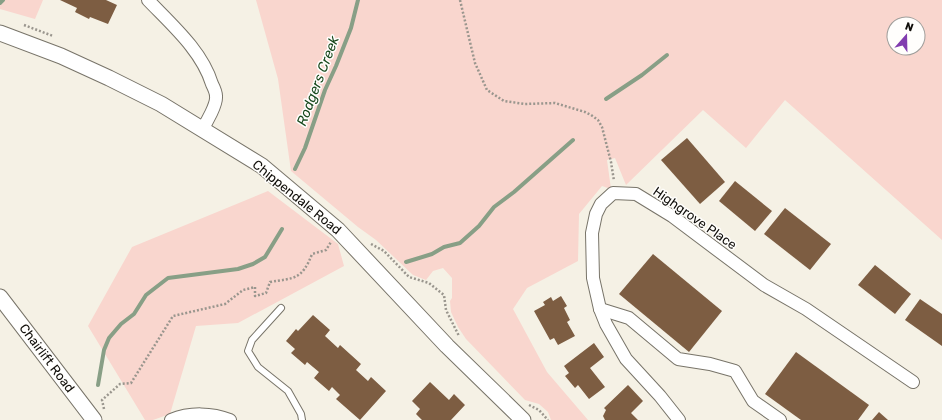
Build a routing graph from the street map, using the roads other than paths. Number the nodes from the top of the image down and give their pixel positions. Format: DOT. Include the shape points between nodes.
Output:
graph roads {
  1 [pos="148,0"];
  2 [pos="0,33"];
  3 [pos="202,129"];
  4 [pos="0,297"];
  5 [pos="281,308"];
  6 [pos="600,309"];
  7 [pos="913,382"];
  8 [pos="99,417"];
  9 [pos="171,420"];
  10 [pos="230,420"];
  11 [pos="302,420"];
  12 [pos="523,420"];
  13 [pos="679,420"];
  14 [pos="780,420"];
  1 -- 3 [label="street" via="204,63 216,97"];
  2 -- 3 [label="street, Chippendale Road" via="61,56 109,78 161,104"];
  3 -- 12 [label="street, Chippendale Road" via="262,166 338,230 447,346"];
  4 -- 8 [label="street, Chairlift Road"];
  5 -- 11 [label="lane" via="252,340 248,351 258,367 288,391"];
  6 -- 7 [label="street, Highgrove Place" via="593,278 592,233 596,214 601,204 613,193 636,194 672,216 764,285"];
  6 -- 13 [label="street" via="626,359"];
  6 -- 14 [label="street" via="629,318 678,359 710,364 735,372 753,401"];
  9 -- 10 [label="street" via="197,414"];
}
